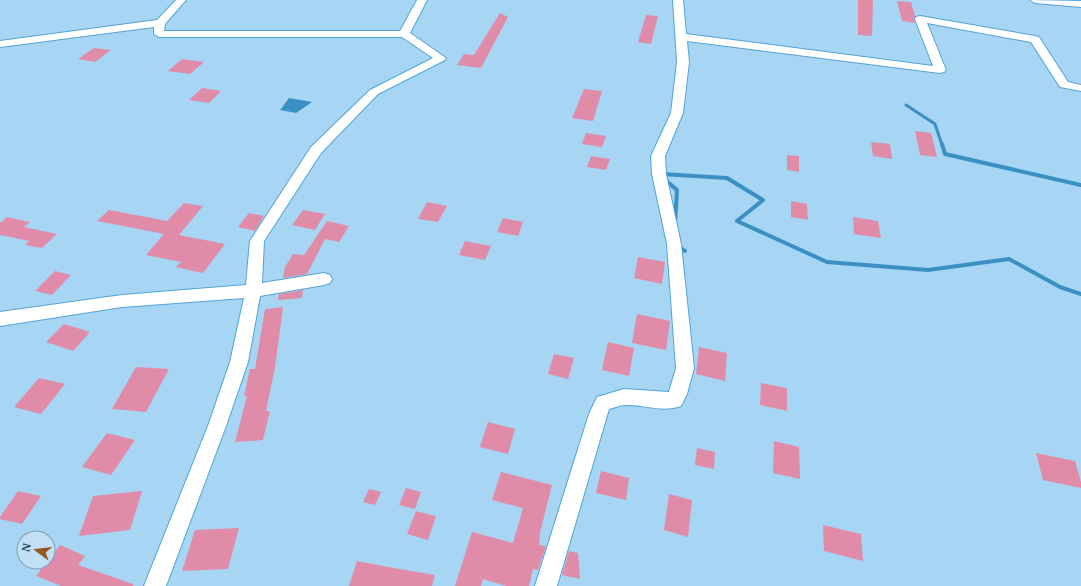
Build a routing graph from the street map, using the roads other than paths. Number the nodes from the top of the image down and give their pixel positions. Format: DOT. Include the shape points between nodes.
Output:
graph roads {
  1 [pos="181,0"];
  2 [pos="422,0"];
  3 [pos="678,0"];
  4 [pos="1034,0"];
  5 [pos="1081,4"];
  6 [pos="160,23"];
  7 [pos="404,34"];
  8 [pos="681,37"];
  9 [pos="0,44"];
  10 [pos="1081,88"];
  11 [pos="324,279"];
  12 [pos="253,291"];
  13 [pos="0,319"];
  14 [pos="155,586"];
  15 [pos="546,586"];
  1 -- 6 [label="street"];
  2 -- 7 [label="street"];
  3 -- 8 [label="street"];
  4 -- 5 [label="street"];
  6 -- 7 [label="street" via="159,34"];
  6 -- 9 [label="street"];
  7 -- 12 [label="street" via="441,58 374,92 316,150 257,242"];
  8 -- 10 [label="street" via="940,70 920,19 1035,39 1064,85"];
  8 -- 15 [label="street" via="683,62 677,113 658,156 674,244 685,368 675,400 624,397 603,403"];
  11 -- 12 [label="street"];
  12 -- 13 [label="street" via="122,301"];
  12 -- 14 [label="street" via="239,362"];
}
